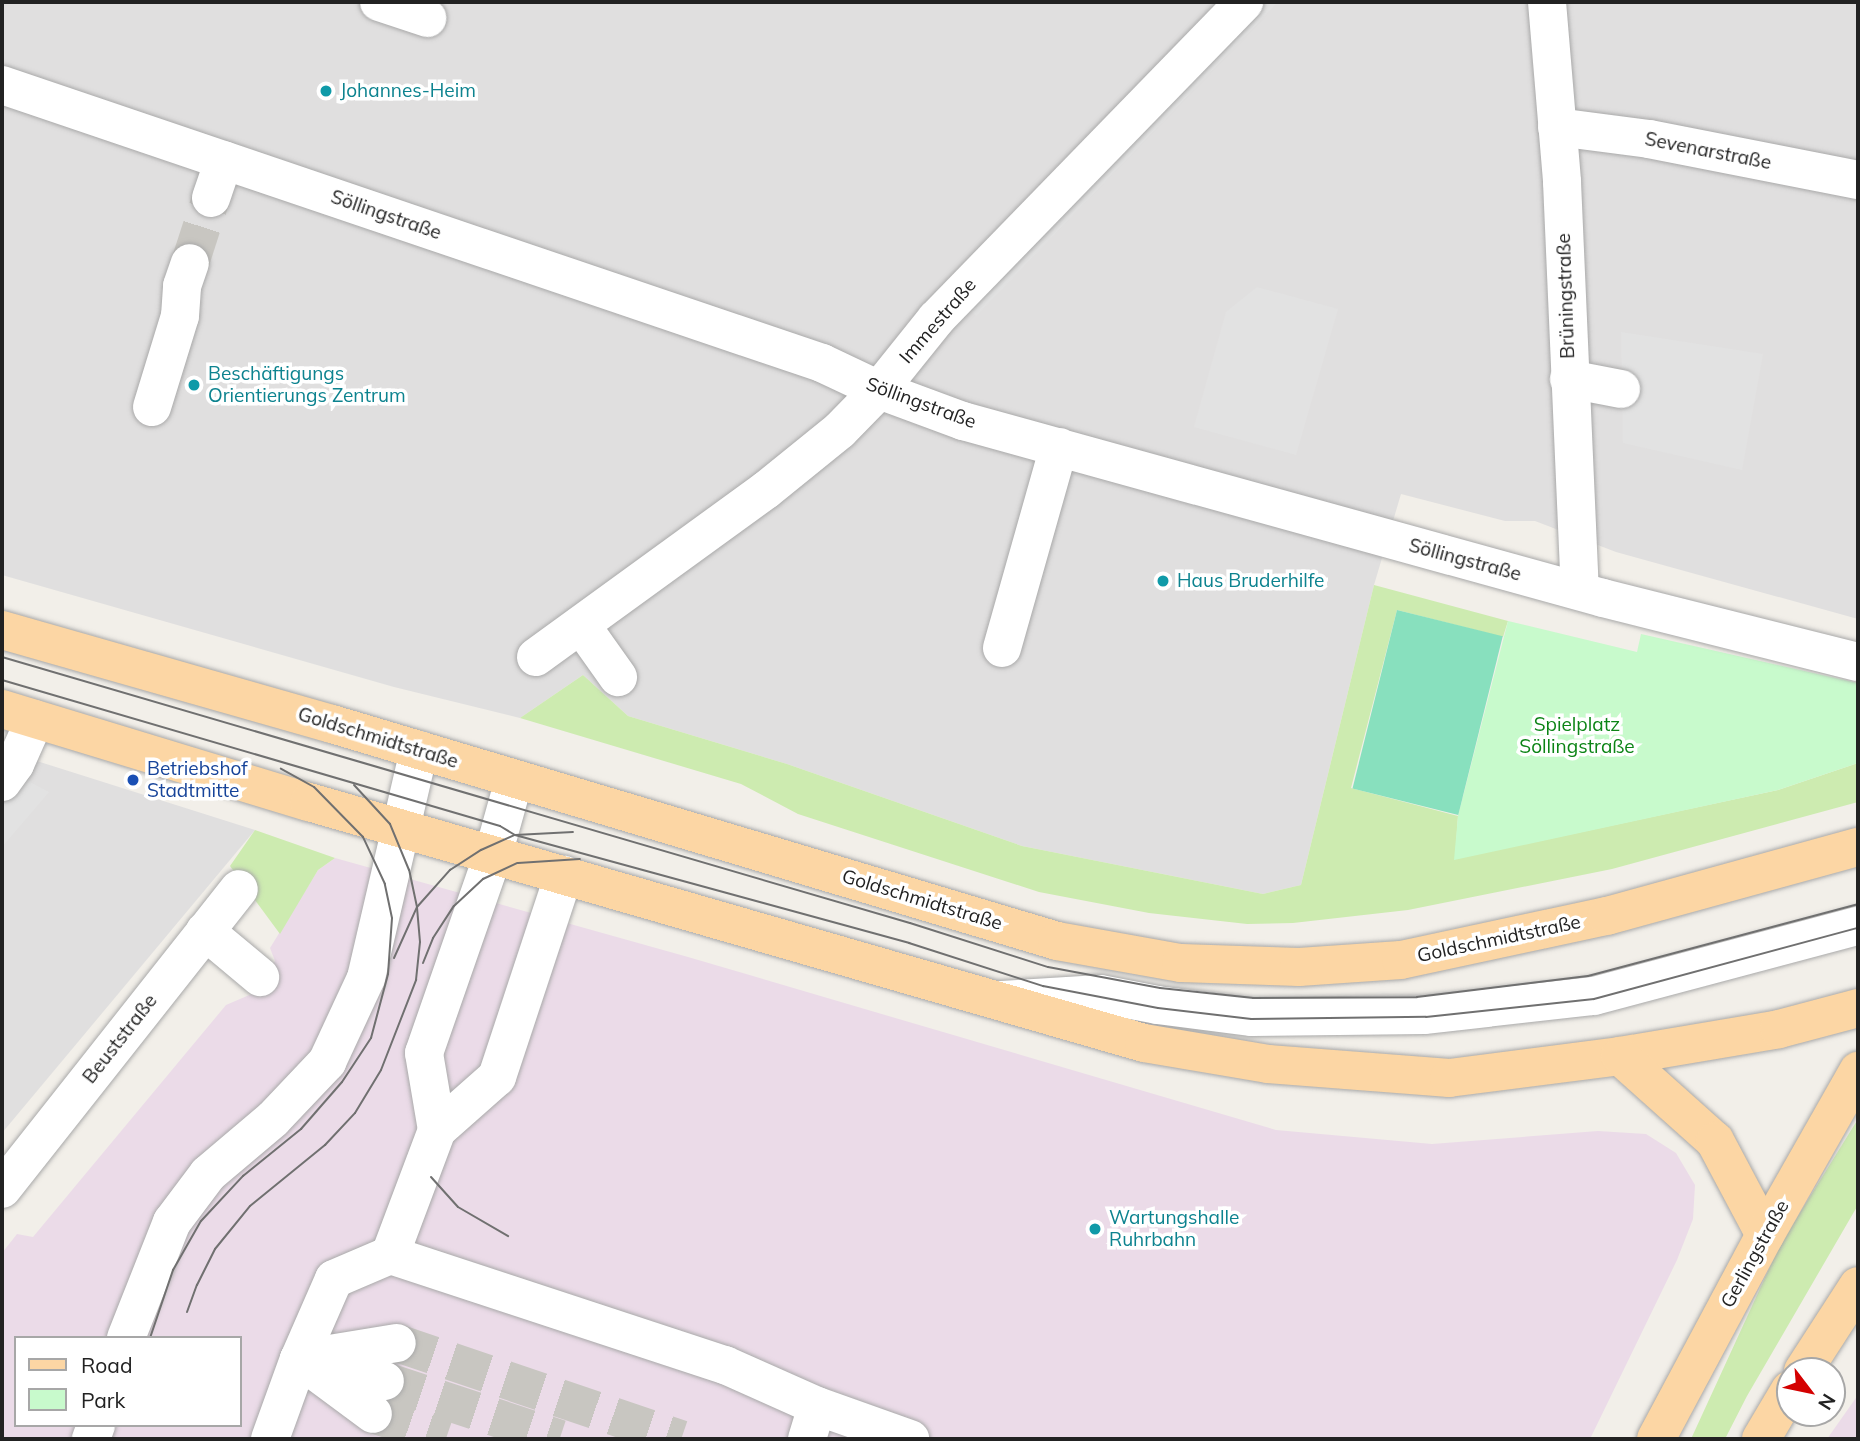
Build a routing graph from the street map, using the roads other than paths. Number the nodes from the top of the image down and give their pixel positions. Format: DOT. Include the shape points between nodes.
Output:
graph roads {
  1 [pos="379,2"];
  2 [pos="1244,2"];
  3 [pos="1547,2"];
  4 [pos="428,18"];
  5 [pos="2,85"];
  6 [pos="1557,127"];
  7 [pos="224,160"];
  8 [pos="1858,180"];
  9 [pos="211,198"];
  10 [pos="190,263"];
  11 [pos="1569,379"];
  12 [pos="1621,388"];
  13 [pos="879,390"];
  14 [pos="152,408"];
  15 [pos="1059,447"];
  16 [pos="1580,592"];
  17 [pos="581,625"];
  18 [pos="2,630"];
  19 [pos="1002,648"];
  20 [pos="536,657"];
  21 [pos="1858,662"];
  22 [pos="618,677"];
  23 [pos="18,714"];
  24 [pos="419,750"];
  25 [pos="514,780"];
  26 [pos="2,782"];
  27 [pos="400,826"];
  28 [pos="1858,847"];
  29 [pos="493,855"];
  30 [pos="565,874"];
  31 [pos="239,889"];
  32 [pos="1858,926"];
  33 [pos="205,931"];
  34 [pos="260,977"];
  35 [pos="996,1000"];
  36 [pos="1858,1008"];
  37 [pos="1620,1056"];
  38 [pos="1858,1071"];
  39 [pos="437,1130"];
  40 [pos="2,1188"];
  41 [pos="1765,1235"];
  42 [pos="390,1255"];
  43 [pos="1858,1286"];
  44 [pos="127,1336"];
  45 [pos="397,1343"];
  46 [pos="1811,1357"];
  47 [pos="299,1359"];
  48 [pos="379,1397"];
  49 [pos="1776,1414"];
  50 [pos="812,1423"];
  51 [pos="270,1439"];
  52 [pos="910,1439"];
  53 [pos="1656,1439"];
  54 [pos="1761,1439"];
  1 -- 4 [label="street"];
  2 -- 13 [label="street, Immestraße" via="936,319"];
  3 -- 6 [label="street, Brüningstraße"];
  5 -- 7 [label="street, Söllingstraße"];
  6 -- 8 [label="street, Sevenarstraße" via="1649,139"];
  6 -- 11 [label="street, Brüningstraße"];
  7 -- 9 [label="street"];
  7 -- 13 [label="street, Söllingstraße" via="822,363"];
  10 -- 14 [label="street" via="182,286 180,316"];
  11 -- 12 [label="street"];
  11 -- 16 [label="street, Brüningstraße"];
  13 -- 15 [label="street, Söllingstraße" via="963,421"];
  13 -- 17 [label="street, Immestraße" via="808,459"];
  15 -- 16 [label="street, Söllingstraße"];
  15 -- 19 [label="street"];
  16 -- 21 [label="street, Söllingstraße"];
  17 -- 20 [label="street, Immestraße"];
  17 -- 22 [label="street"];
  18 -- 24 [label="main road, Goldschmidtstraße"];
  23 -- 26 [label="street" via="15,764"];
  23 -- 27 [label="main road"];
  24 -- 25 [label="main road, Goldschmidtstraße"];
  24 -- 27 [label="street"];
  25 -- 28 [label="main road, Goldschmidtstraße" via="1057,941 1181,963 1299,968 1401,960 1607,916"];
  25 -- 29 [label="street"];
  27 -- 29 [label="main road"];
  27 -- 44 [label="street" via="366,978 327,1062 273,1119 208,1174 172,1222"];
  29 -- 30 [label="main road"];
  29 -- 39 [label="street" via="424,1053"];
  30 -- 35 [label="main road"];
  30 -- 39 [label="street" via="497,1077"];
  31 -- 33 [label="street, Beuststraße"];
  32 -- 35 [label="street" via="1594,996 1424,1015 1252,1017 1100,994"];
  33 -- 34 [label="street"];
  33 -- 40 [label="street, Beuststraße"];
  35 -- 37 [label="main road" via="1144,1043 1268,1065 1449,1077"];
  36 -- 37 [label="main road" via="1805,1024"];
  37 -- 41 [label="main road" via="1715,1141"];
  38 -- 41 [label="main road, Gerlingstraße"];
  39 -- 42 [label="street"];
  41 -- 53 [label="main road, Gerlingstraße"];
  42 -- 47 [label="street" via="334,1279"];
  42 -- 50 [label="street" via="725,1365"];
  43 -- 46 [label="main road"];
  45 -- 47 [label="street"];
  47 -- 48 [label="street"];
  47 -- 51 [label="street"];
  49 -- 54 [label="main road"];
  50 -- 52 [label="street"];
}
